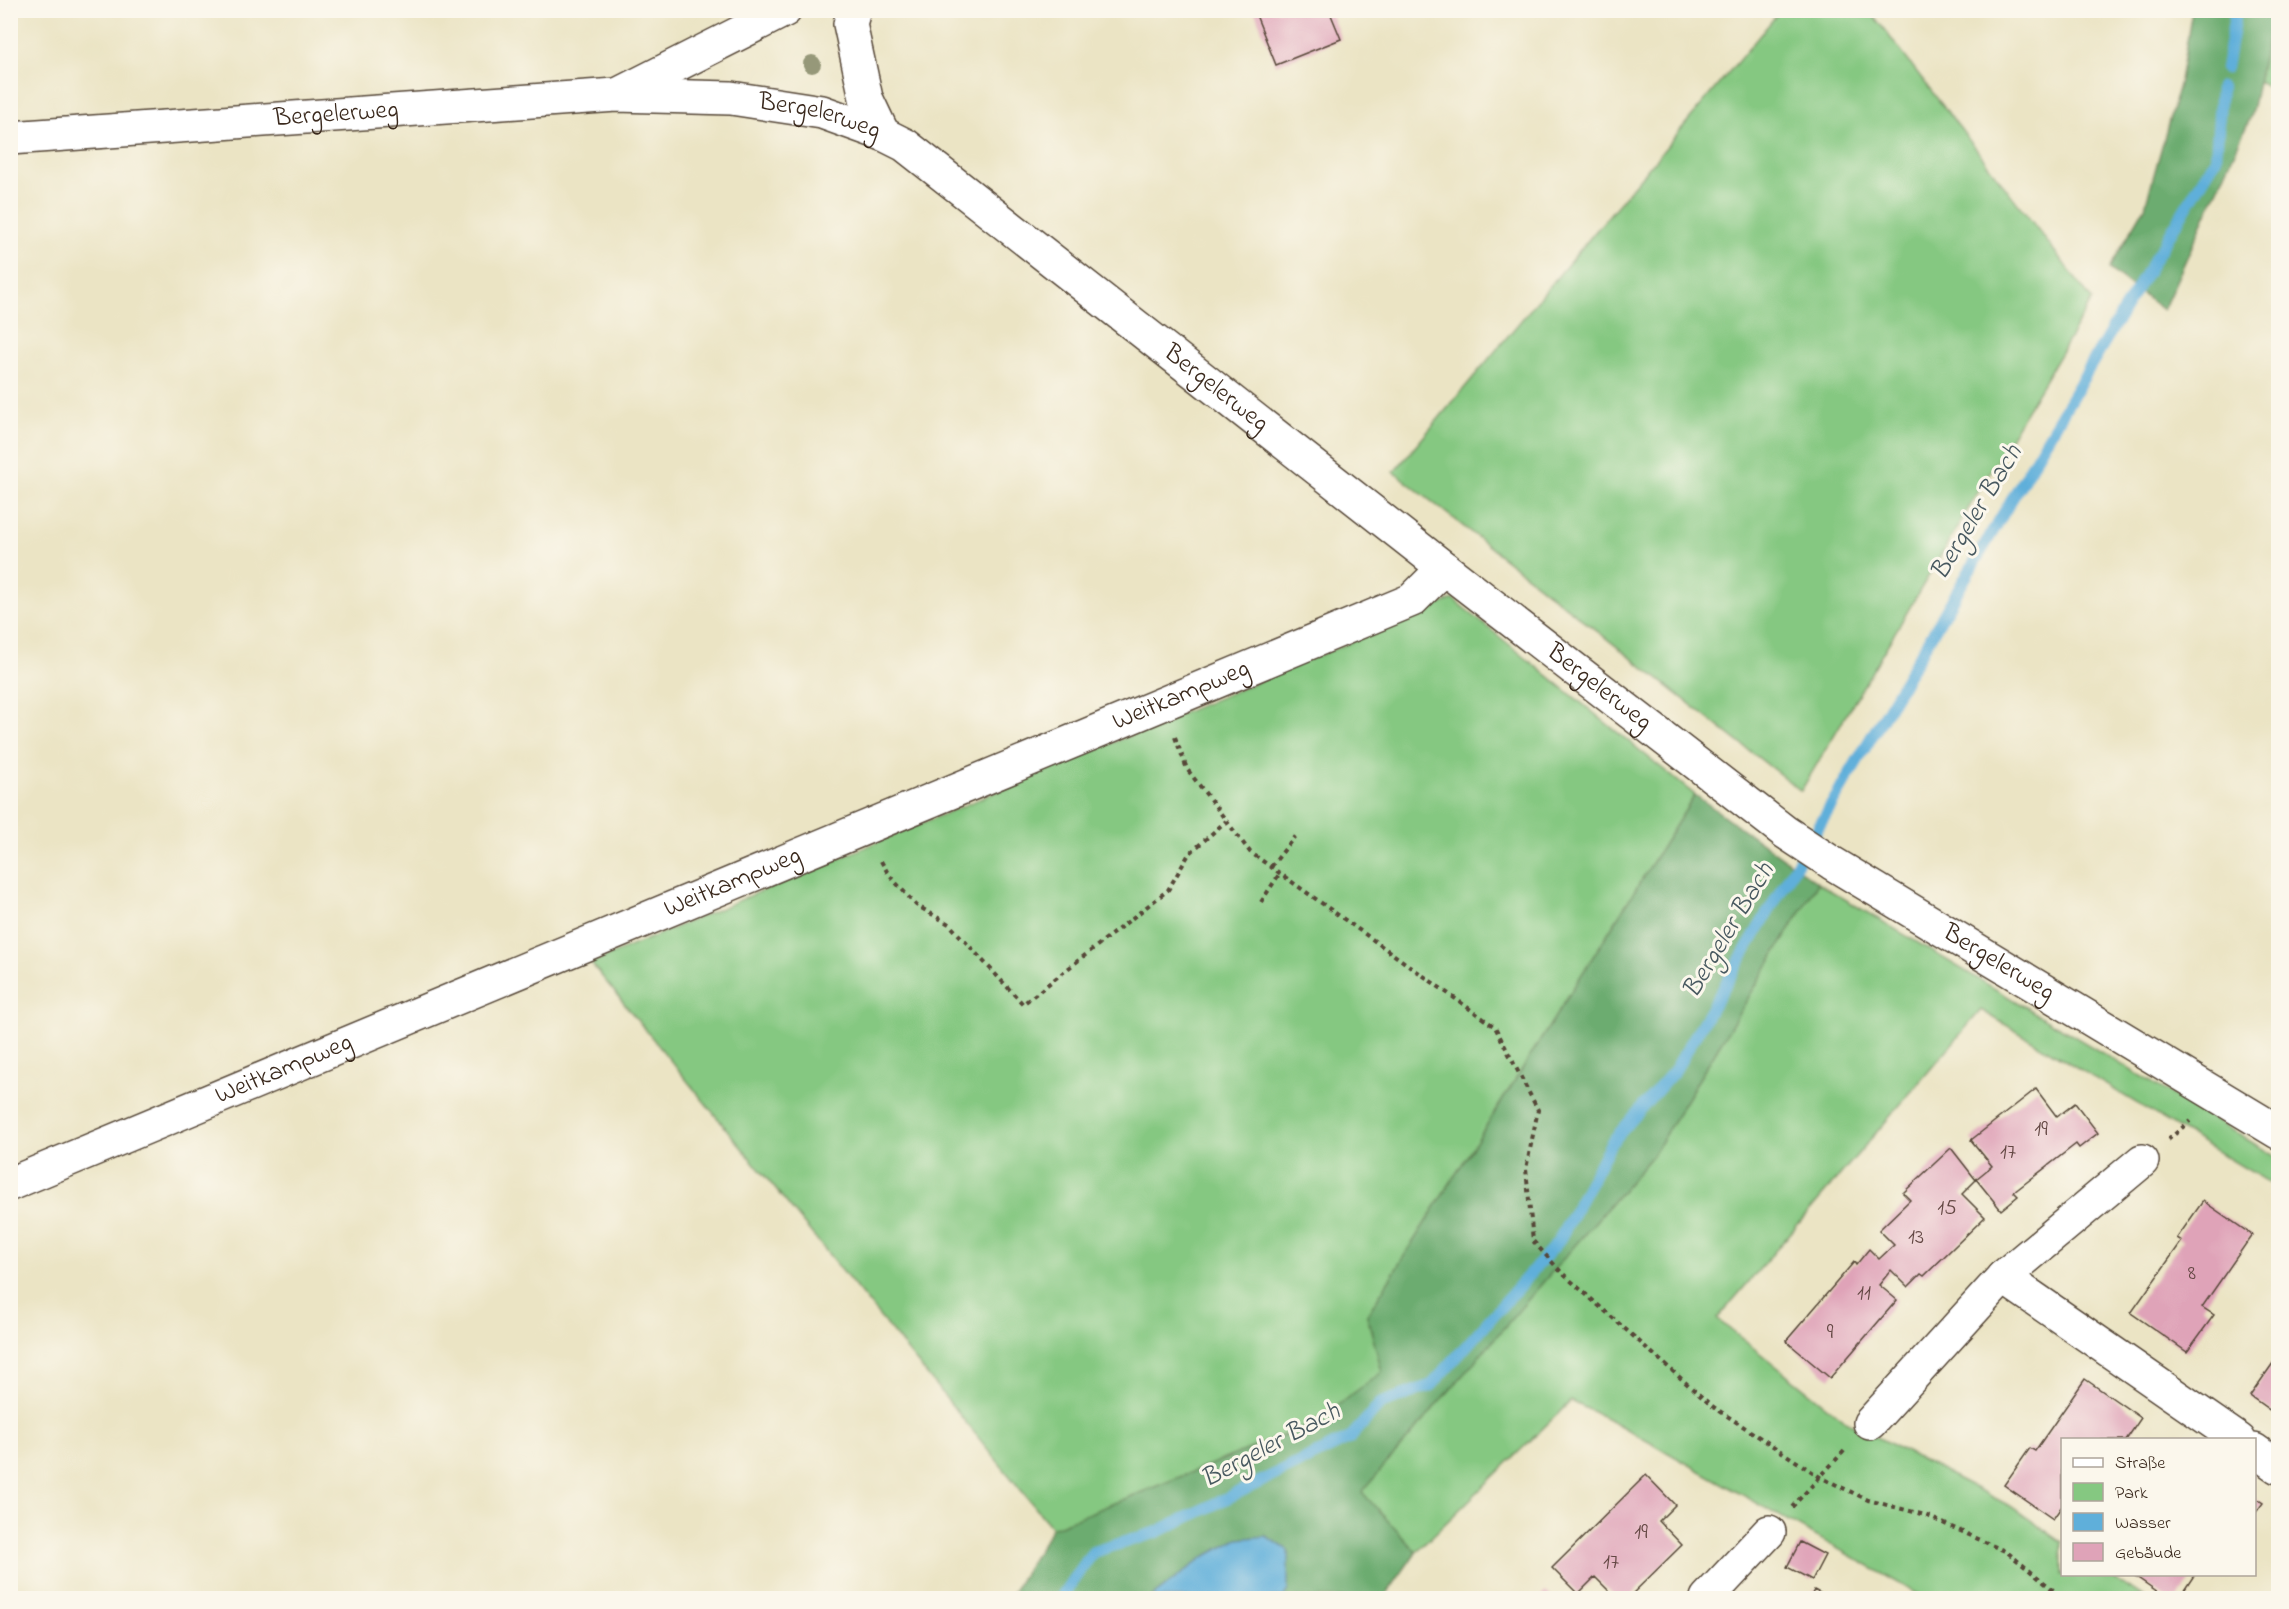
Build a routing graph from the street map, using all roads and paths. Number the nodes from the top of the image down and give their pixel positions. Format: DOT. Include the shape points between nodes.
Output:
graph roads {
  1 [pos="785,10"];
  2 [pos="854,10"];
  3 [pos="616,95"];
  4 [pos="883,134"];
  5 [pos="10,138"];
  6 [pos="1444,568"];
  7 [pos="1162,705"];
  8 [pos="1226,820"];
  9 [pos="863,829"];
  10 [pos="1295,836"];
  11 [pos="1271,867"];
  12 [pos="1280,873"];
  13 [pos="1261,902"];
  14 [pos="2220,1096"];
  15 [pos="2278,1132"];
  16 [pos="2142,1161"];
  17 [pos="10,1184"];
  18 [pos="2003,1277"];
  19 [pos="1869,1423"];
  20 [pos="2236,1438"];
  21 [pos="2256,1451"];
  22 [pos="2278,1467"];
  23 [pos="1820,1477"];
  24 [pos="1769,1532"];
  25 [pos="1707,1599"];
  26 [pos="2063,1599"];
  1 -- 3 [label="street"];
  2 -- 4 [label="street" via="850,24 866,98"];
  3 -- 4 [label="street, Bergelerweg" via="731,98 822,112"];
  3 -- 5 [label="street, Bergelerweg"];
  4 -- 6 [label="street, Bergelerweg" via="905,145"];
  6 -- 7 [label="street, Weitkampweg" via="1412,600"];
  6 -- 14 [label="street, Bergelerweg" via="1832,863"];
  7 -- 8 [label="path" via="1187,769"];
  7 -- 9 [label="street, Weitkampweg"];
  8 -- 9 [label="path" via="1189,854 1168,890 1023,1004 949,924 916,905 889,876"];
  8 -- 11 [label="path" via="1250,852"];
  9 -- 17 [label="street, Weitkampweg"];
  10 -- 11 [label="path"];
  11 -- 12 [label="path"];
  12 -- 13 [label="path"];
  12 -- 23 [label="path" via="1495,1027 1538,1110 1526,1169 1533,1241 1562,1274 1712,1406"];
  14 -- 15 [label="street, Bergelerweg"];
  14 -- 16 [label="path"];
  16 -- 18 [label="street"];
  18 -- 19 [label="street"];
  18 -- 20 [label="street"];
  19 -- 23 [label="path"];
  21 -- 22 [label="street"];
  23 -- 24 [label="path"];
  23 -- 26 [label="path" via="1868,1500 1925,1515 2007,1552"];
  24 -- 25 [label="street"];
}
